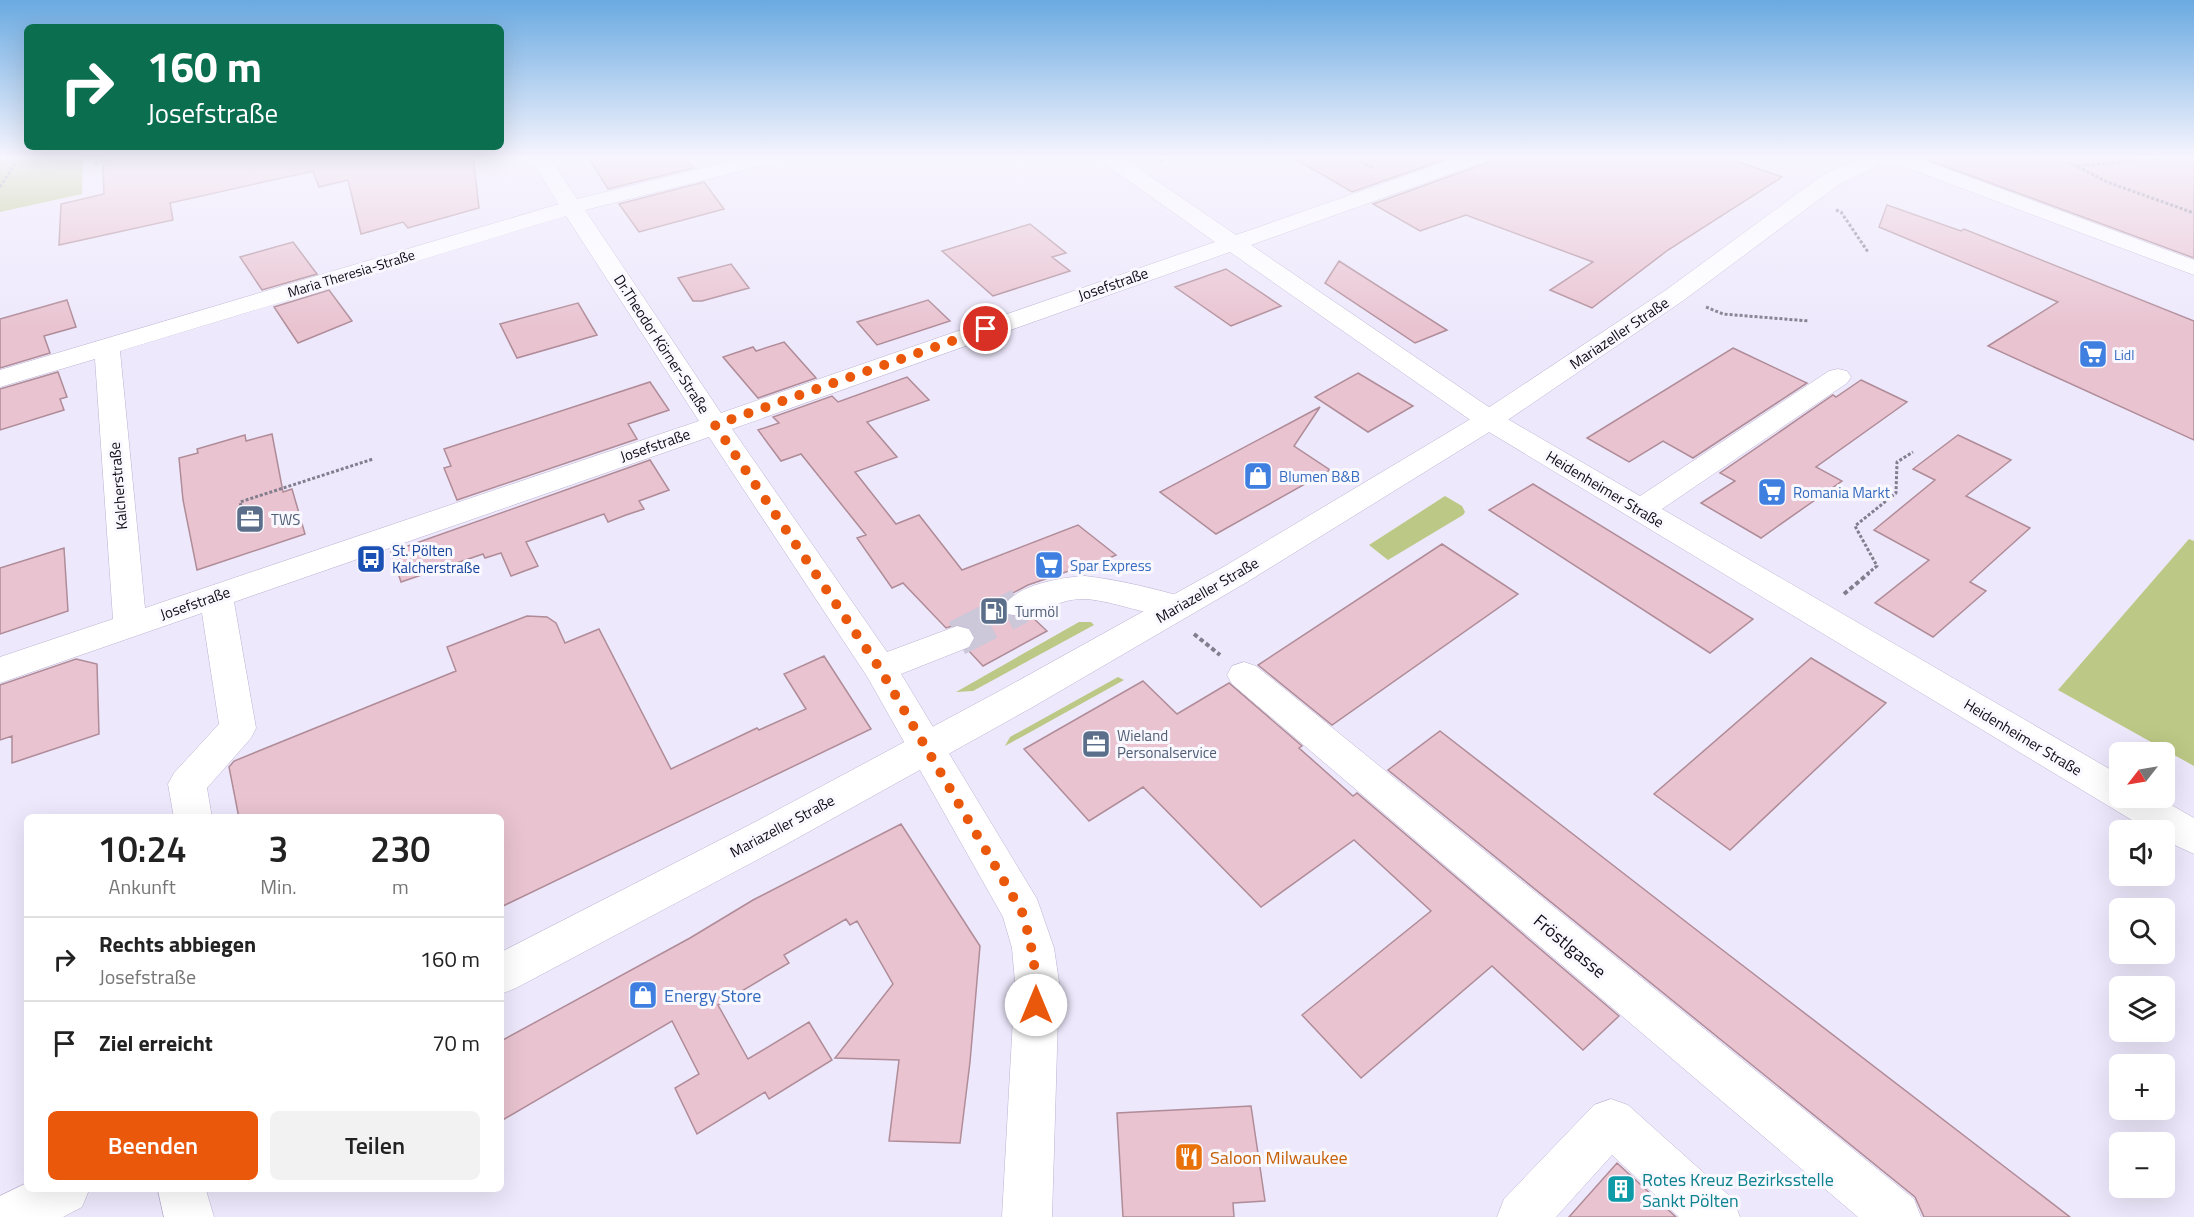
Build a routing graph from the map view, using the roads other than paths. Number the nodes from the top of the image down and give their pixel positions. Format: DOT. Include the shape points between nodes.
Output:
graph roads {
  1 [pos="548,214"];
  2 [pos="575,214"];
  3 [pos="1189,214"];
  4 [pos="1315,214"];
  5 [pos="1785,214"];
  6 [pos="2048,214"];
  7 [pos="1230,243"];
  8 [pos="2194,268"];
  9 [pos="107,347"];
  10 [pos="1838,377"];
  11 [pos="0,379"];
  12 [pos="1489,420"];
  13 [pos="715,425"];
  14 [pos="1640,510"];
  15 [pos="216,595"];
  16 [pos="1020,606"];
  17 [pos="1173,610"];
  18 [pos="130,626"];
  19 [pos="957,638"];
  20 [pos="880,669"];
  21 [pos="0,670"];
  22 [pos="1244,675"];
  23 [pos="927,747"];
  24 [pos="2109,787"];
  25 [pos="2144,808"];
  26 [pos="192,814"];
  27 [pos="2194,838"];
  28 [pos="504,972"];
  29 [pos="61,1192"];
  30 [pos="183,1192"];
  31 [pos="11,1217"];
  32 [pos="189,1217"];
  33 [pos="1027,1217"];
  34 [pos="1522,1217"];
  35 [pos="1715,1217"];
  36 [pos="1896,1217"];
  1 -- 9 [label="street, Maria Theresia-Straße"];
  2 -- 13 [label="street, Dr.Theodor Körner-Straße"];
  3 -- 7 [label="street, Heidenheimer Straße"];
  4 -- 7 [label="street, Josefstraße"];
  5 -- 12 [label="street, Mariazeller Straße" via="1675,295"];
  6 -- 8 [label="street"];
  7 -- 12 [label="street, Heidenheimer Straße"];
  7 -- 13 [label="street, Josefstraße"];
  9 -- 11 [label="street, Maria Theresia-Straße"];
  9 -- 18 [label="street, Kalcherstraße"];
  10 -- 14 [label="street"];
  12 -- 14 [label="street, Heidenheimer Straße"];
  12 -- 17 [label="street, Mariazeller Straße"];
  13 -- 15 [label="street, Josefstraße"];
  13 -- 20 [label="street, Dr.Theodor Körner-Straße"];
  14 -- 24 [label="street, Heidenheimer Straße"];
  15 -- 18 [label="street, Josefstraße"];
  15 -- 26 [label="street" via="238,728 187,784"];
  16 -- 17 [label="street" via="1043,595 1090,588"];
  17 -- 23 [label="street, Mariazeller Straße"];
  18 -- 21 [label="street, Josefstraße"];
  19 -- 20 [label="street"];
  20 -- 23 [label="street, Dr.Theodor Körner-Straße"];
  22 -- 36 [label="street, Fröstlgasse"];
  23 -- 28 [label="street, Mariazeller Straße"];
  23 -- 33 [label="street, Dr.Theodor Körner-Straße" via="1022,912 1033,948 1037,982"];
  25 -- 27 [label="street"];
  29 -- 31 [label="street"];
  30 -- 32 [label="street"];
  34 -- 35 [label="street" via="1611,1122"];
}
